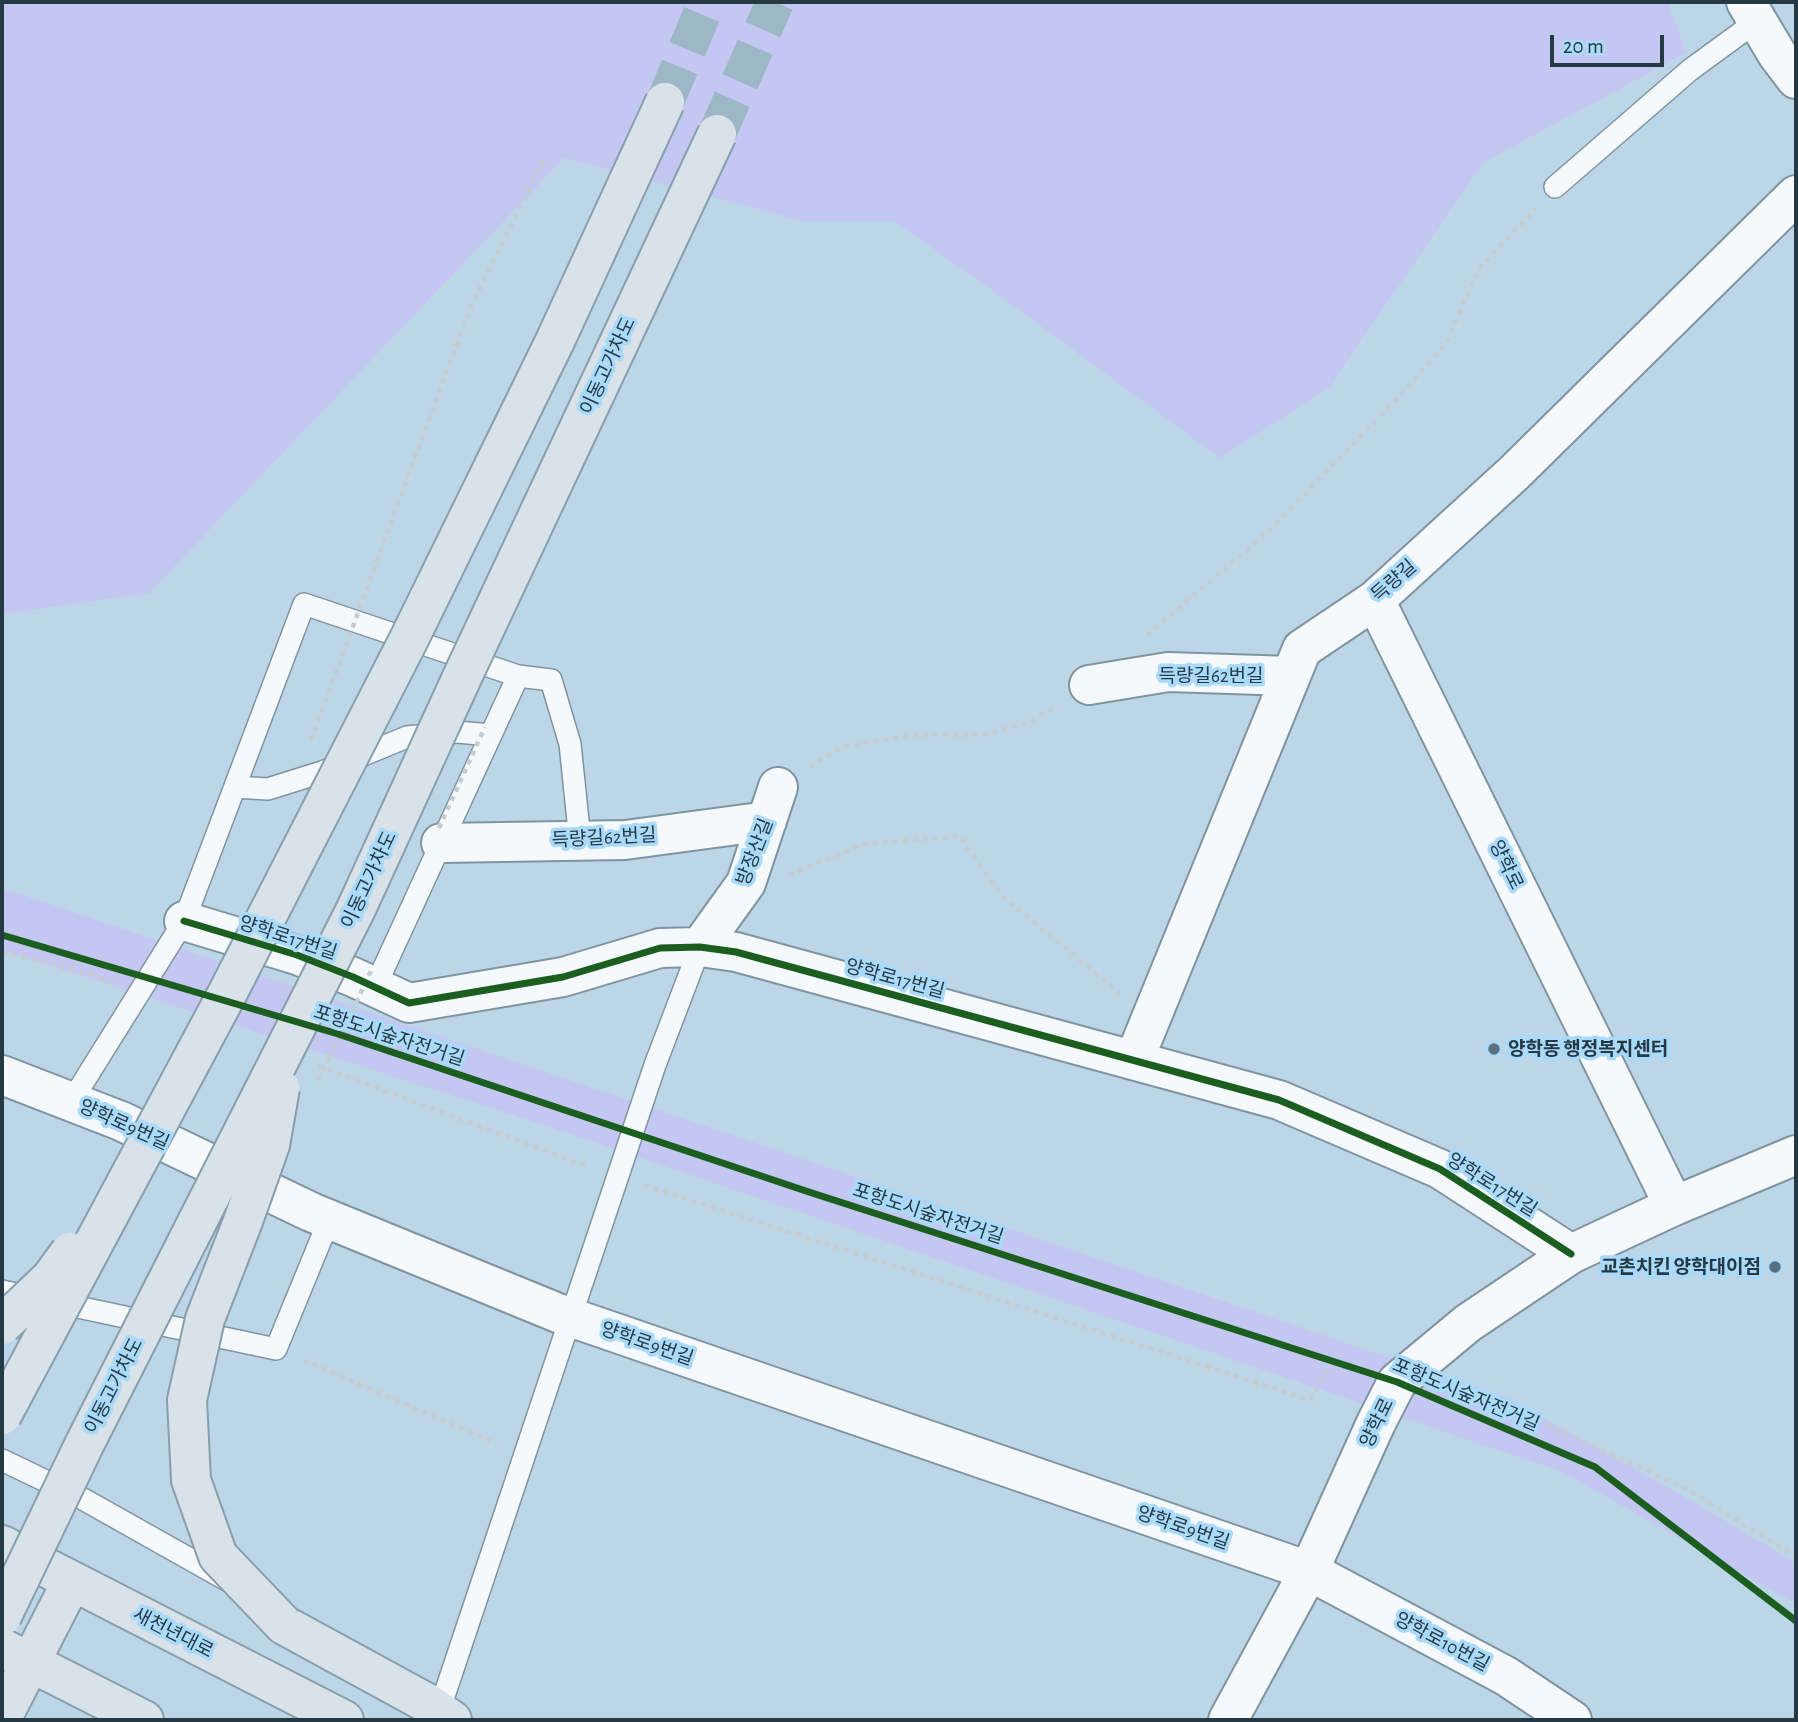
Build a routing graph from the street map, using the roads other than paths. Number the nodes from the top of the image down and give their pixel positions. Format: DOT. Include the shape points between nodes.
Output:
graph roads {
  1 [pos="1751,11"];
  2 [pos="1796,79"];
  3 [pos="665,102"];
  4 [pos="717,134"];
  5 [pos="1555,187"];
  6 [pos="1796,195"];
  7 [pos="1375,600"];
  8 [pos="518,676"];
  9 [pos="1291,676"];
  10 [pos="1089,685"];
  11 [pos="490,735"];
  12 [pos="235,787"];
  13 [pos="772,804"];
  14 [pos="580,840"];
  15 [pos="441,843"];
  16 [pos="184,920"];
  17 [pos="700,947"];
  18 [pos="364,999"];
  19 [pos="311,1029"];
  20 [pos="1134,1060"];
  21 [pos="2,1075"];
  22 [pos="71,1102"];
  23 [pos="1796,1155"];
  24 [pos="138,1160"];
  25 [pos="1674,1206"];
  26 [pos="329,1220"];
  27 [pos="1571,1254"];
  28 [pos="2,1291"];
  29 [pos="570,1318"];
  30 [pos="2,1325"];
  31 [pos="2,1415"];
  32 [pos="2,1460"];
  33 [pos="2,1545"];
  34 [pos="1309,1571"];
  35 [pos="72,1581"];
  36 [pos="2,1616"];
  37 [pos="16,1655"];
  38 [pos="447,1711"];
  39 [pos="2,1718"];
  40 [pos="144,1720"];
  41 [pos="344,1720"];
  42 [pos="475,1720"];
  43 [pos="1228,1720"];
  44 [pos="1572,1720"];
  1 -- 2 [label="street"];
  1 -- 5 [label="lane"];
  3 -- 24 [label="main road, bridge" via="555,341 409,639"];
  4 -- 19 [label="main road, 이동고가차도, bridge" via="356,909"];
  6 -- 7 [label="street, 득량길" via="1514,473"];
  7 -- 9 [label="street, 득량길" via="1302,649"];
  7 -- 25 [label="street, 양학로"];
  8 -- 11 [label="lane"];
  8 -- 12 [label="lane" via="304,604"];
  8 -- 14 [label="lane" via="551,680 570,744"];
  9 -- 10 [label="street, 득량길62번길" via="1168,672"];
  9 -- 20 [label="street, 득량길"];
  11 -- 12 [label="lane" via="458,732 407,737 268,789"];
  11 -- 15 [label="lane"];
  12 -- 16 [label="lane"];
  13 -- 14 [label="street, 득량길62번길" via="625,840"];
  13 -- 17 [label="street, 방장산길" via="746,883"];
  14 -- 15 [label="street, 득량길62번길"];
  15 -- 18 [label="lane"];
  16 -- 18 [label="street, 양학로17번길" via="353,976"];
  16 -- 22 [label="lane"];
  17 -- 18 [label="street, 양학로17번길" via="660,948 563,977 409,1003"];
  17 -- 20 [label="street, 양학로17번길" via="736,952"];
  17 -- 29 [label="lane" via="654,1065"];
  19 -- 36 [label="main road, 이동고가차도, bridge" via="85,1443"];
  19 -- 38 [label="main road, bridge" via="283,1074 270,1145 205,1319 187,1400 191,1480 218,1556 284,1625"];
  20 -- 27 [label="street, 양학로17번길" via="1279,1100 1440,1169"];
  21 -- 22 [label="street, 양학로9번길"];
  22 -- 26 [label="street, 양학로9번길" via="121,1121"];
  23 -- 25 [label="street, 양학로"];
  24 -- 30 [label="main road, bridge" via="51,1278"];
  24 -- 31 [label="main road, bridge"];
  25 -- 27 [label="street, 양학로"];
  26 -- 28 [label="lane" via="276,1349"];
  26 -- 29 [label="street, 양학로9번길"];
  27 -- 34 [label="street, 양학로" via="1468,1323 1410,1372 1376,1423"];
  29 -- 34 [label="street, 양학로9번길"];
  29 -- 38 [label="lane"];
  32 -- 38 [label="lane" via="83,1499"];
  33 -- 35 [label="main road, 새천년대로"];
  34 -- 43 [label="street, 양학로"];
  34 -- 44 [label="street, 양학로10번길" via="1506,1676"];
  35 -- 37 [label="main road"];
  35 -- 41 [label="main road, 새천년대로"];
  37 -- 39 [label="main road"];
  37 -- 40 [label="main road"];
  38 -- 42 [label="lane"];
}
